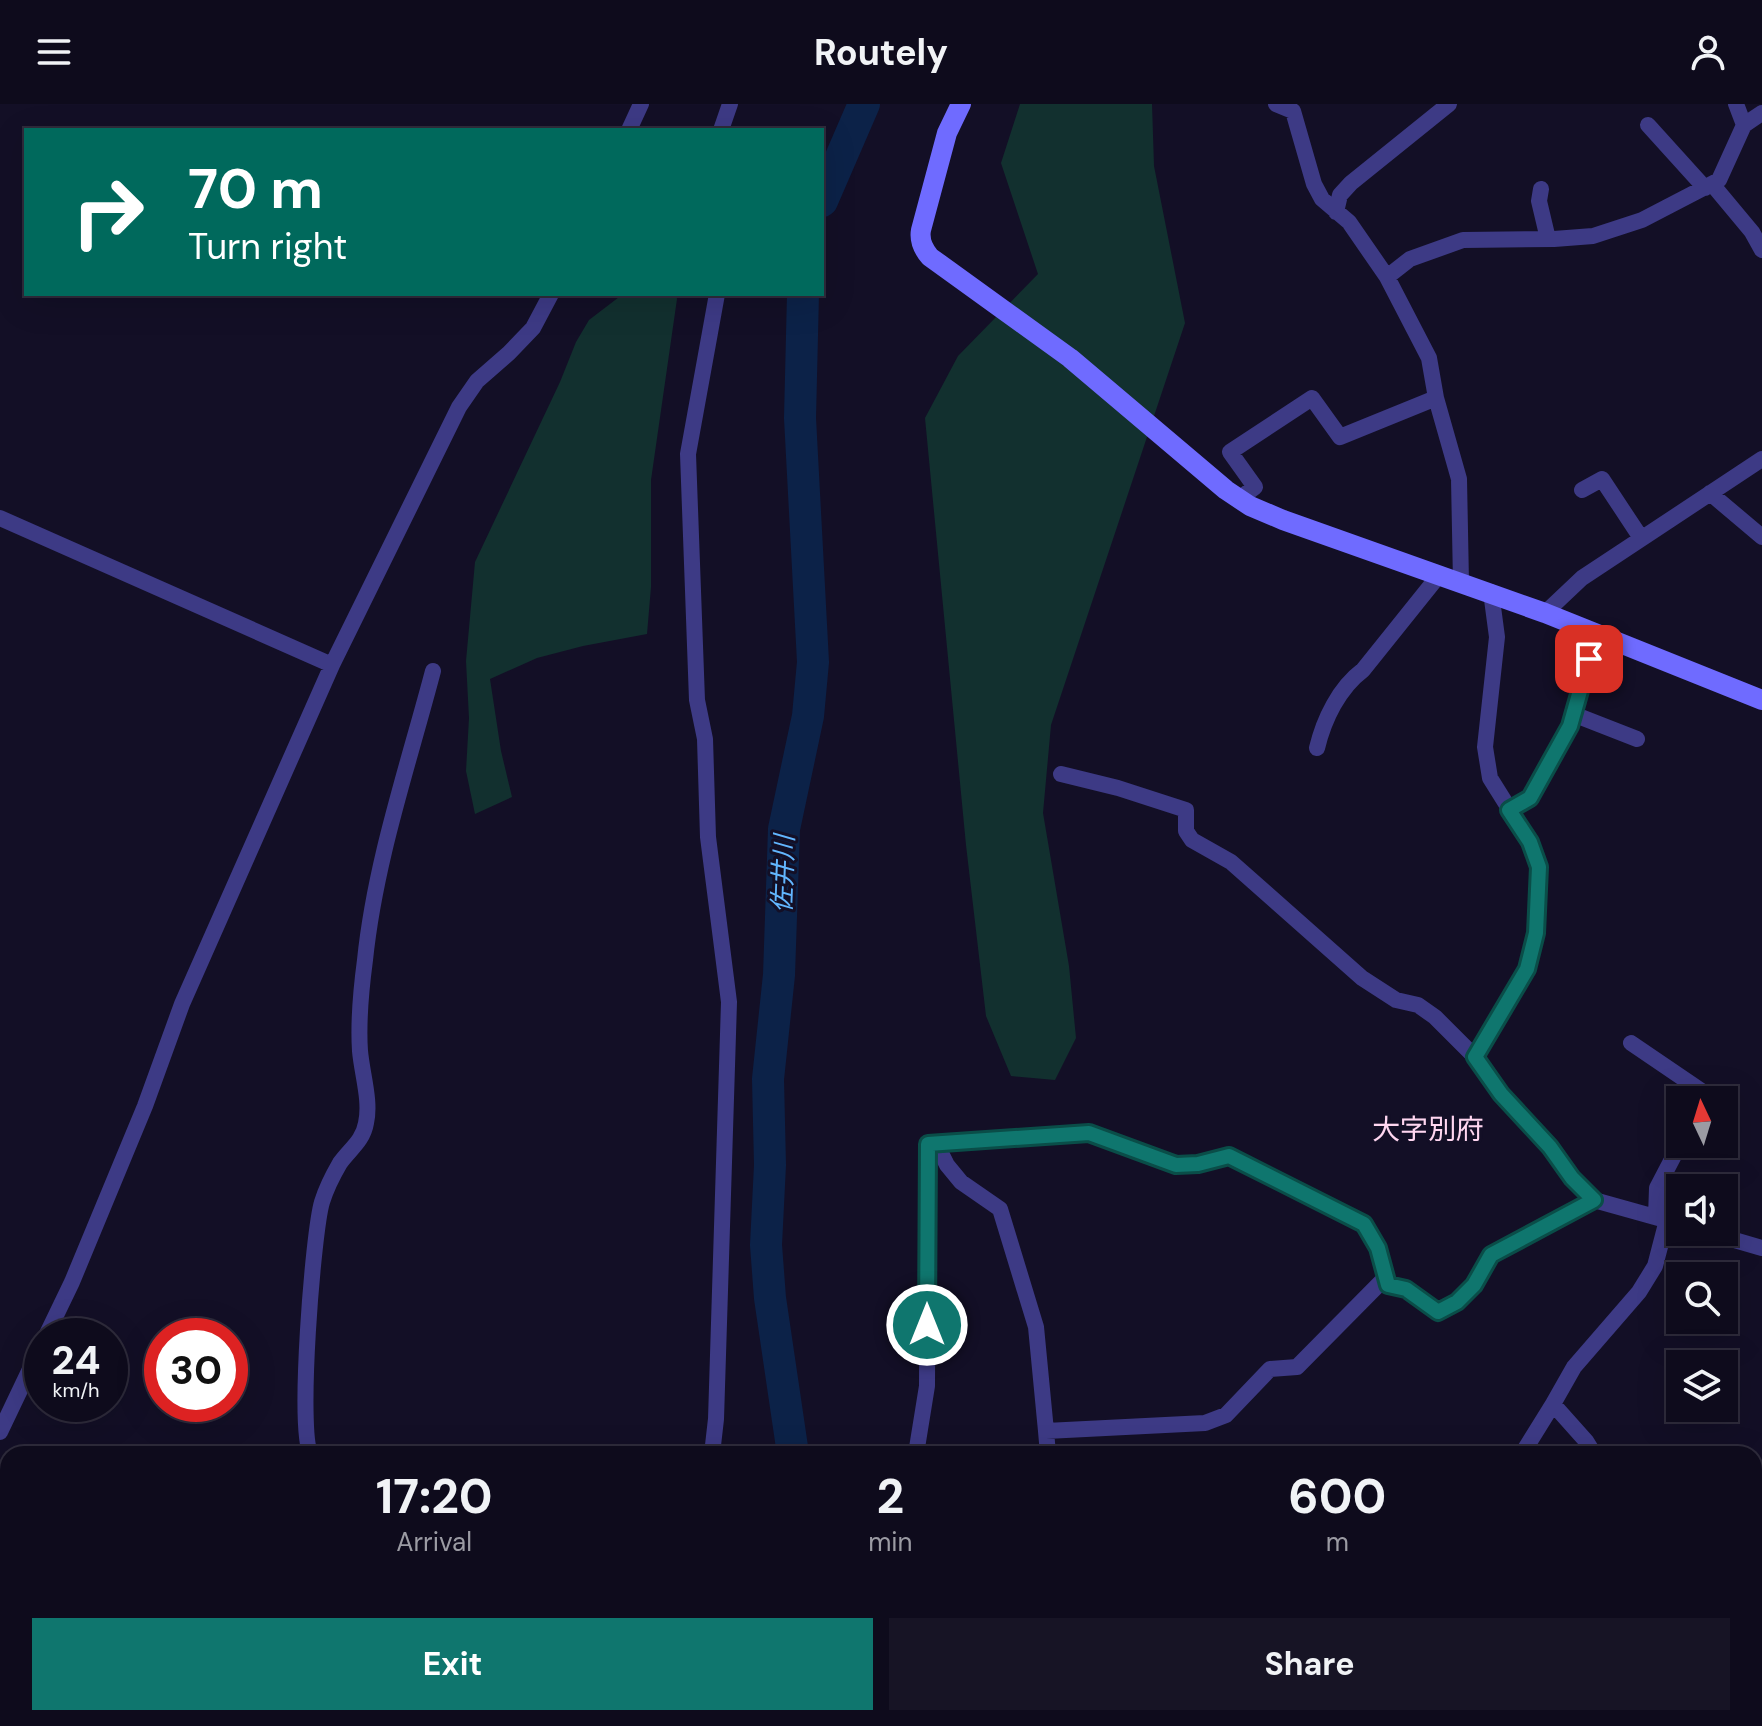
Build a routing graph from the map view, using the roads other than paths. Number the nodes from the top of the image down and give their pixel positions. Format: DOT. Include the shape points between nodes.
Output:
graph roads {
  1 [pos="641,104"];
  2 [pos="730,104"];
  3 [pos="961,104"];
  4 [pos="1276,104"];
  5 [pos="1449,104"];
  6 [pos="1736,104"];
  7 [pos="1762,113"];
  8 [pos="1648,125"];
  9 [pos="1744,125"];
  10 [pos="630,128"];
  11 [pos="722,128"];
  12 [pos="1709,186"];
  13 [pos="1541,189"];
  14 [pos="1336,212"];
  15 [pos="1548,239"];
  16 [pos="1762,250"];
  17 [pos="1387,277"];
  18 [pos="550,296"];
  19 [pos="717,296"];
  20 [pos="1436,398"];
  21 [pos="1762,459"];
  22 [pos="1582,490"];
  23 [pos="1710,493"];
  24 [pos="1239,499"];
  25 [pos="0,518"];
  26 [pos="1762,537"];
  27 [pos="1641,538"];
  28 [pos="1440,574"];
  29 [pos="1461,582"];
  30 [pos="1491,592"];
  31 [pos="1545,613"];
  32 [pos="1606,636"];
  33 [pos="332,665"];
  34 [pos="433,671"];
  35 [pos="1762,700"];
  36 [pos="1573,714"];
  37 [pos="1637,739"];
  38 [pos="1317,748"];
  39 [pos="1061,774"];
  40 [pos="1509,810"];
  41 [pos="1631,1043"];
  42 [pos="1475,1057"];
  43 [pos="1694,1086"];
  44 [pos="936,1143"];
  45 [pos="1673,1158"];
  46 [pos="1594,1200"];
  47 [pos="1666,1215"];
  48 [pos="1666,1220"];
  49 [pos="1666,1228"];
  50 [pos="1738,1241"];
  51 [pos="1762,1248"];
  52 [pos="1386,1277"];
  53 [pos="55,1318"];
  54 [pos="24,1382"];
  55 [pos="1553,1404"];
  56 [pos="1046,1431"];
  57 [pos="0,1432"];
  58 [pos="308,1446"];
  59 [pos="713,1446"];
  60 [pos="917,1446"];
  61 [pos="1047,1446"];
  62 [pos="1527,1446"];
  63 [pos="1589,1446"];
  1 -- 10 [label="street"];
  2 -- 11 [label="street"];
  3 -- 24 [label="street" via="947,133 921,230 924,250 1070,358"];
  4 -- 14 [label="street" via="1293,111 1314,184"];
  5 -- 14 [label="street" via="1351,183 1340,195"];
  6 -- 9 [label="street"];
  7 -- 9 [label="street"];
  8 -- 12 [label="street"];
  9 -- 12 [label="street" via="1719,180"];
  12 -- 15 [label="street" via="1642,220 1593,236"];
  12 -- 16 [label="street"];
  13 -- 15 [label="street"];
  14 -- 17 [label="street" via="1349,222"];
  15 -- 17 [label="street" via="1463,240 1410,259"];
  17 -- 20 [label="street" via="1429,358"];
  18 -- 33 [label="street" via="533,328 477,381 459,407"];
  19 -- 59 [label="street" via="688,454 697,700 729,1002"];
  20 -- 24 [label="street" via="1340,437 1312,398 1230,452 1255,487"];
  20 -- 29 [label="street" via="1459,479"];
  21 -- 23 [label="street"];
  22 -- 27 [label="street" via="1602,479"];
  23 -- 26 [label="street"];
  23 -- 27 [label="street"];
  24 -- 28 [label="street" via="1283,520"];
  25 -- 33 [label="street"];
  27 -- 31 [label="street" via="1582,578"];
  28 -- 29 [label="street"];
  28 -- 38 [label="street" via="1363,670 1348,681"];
  29 -- 30 [label="street"];
  30 -- 31 [label="street"];
  30 -- 40 [label="street" via="1497,637 1485,747 1490,778"];
  31 -- 32 [label="street"];
  32 -- 35 [label="street"];
  32 -- 36 [label="street" via="1589,659"];
  33 -- 53 [label="street" via="182,1004 145,1106"];
  34 -- 58 [label="street" via="378,879 365,959 360,1047 367,1120 364,1134 342,1161 322,1202 306,1377"];
  36 -- 37 [label="street"];
  36 -- 40 [label="street" via="1530,798"];
  39 -- 42 [label="street" via="1186,810 1186,831 1192,840 1231,862 1362,978 1435,1017"];
  40 -- 42 [label="street" via="1539,867 1536,933 1527,969"];
  41 -- 43 [label="street"];
  42 -- 46 [label="street"];
  44 -- 52 [label="street" via="1089,1133 1176,1165 1229,1156 1364,1224"];
  44 -- 56 [label="street" via="961,1182 1000,1209 1036,1327"];
  44 -- 60 [label="street" via="928,1144 927,1386"];
  45 -- 47 [label="street" via="1657,1188"];
  46 -- 48 [label="street"];
  46 -- 52 [label="street" via="1491,1255 1474,1285 1438,1312 1406,1289 1388,1285"];
  49 -- 55 [label="street" via="1655,1266 1639,1292 1574,1367"];
  50 -- 51 [label="street"];
  52 -- 56 [label="street" via="1297,1367 1270,1369 1226,1415 1205,1423"];
  54 -- 57 [label="street"];
  55 -- 62 [label="street"];
  55 -- 63 [label="street"];
  56 -- 61 [label="street"];
}
